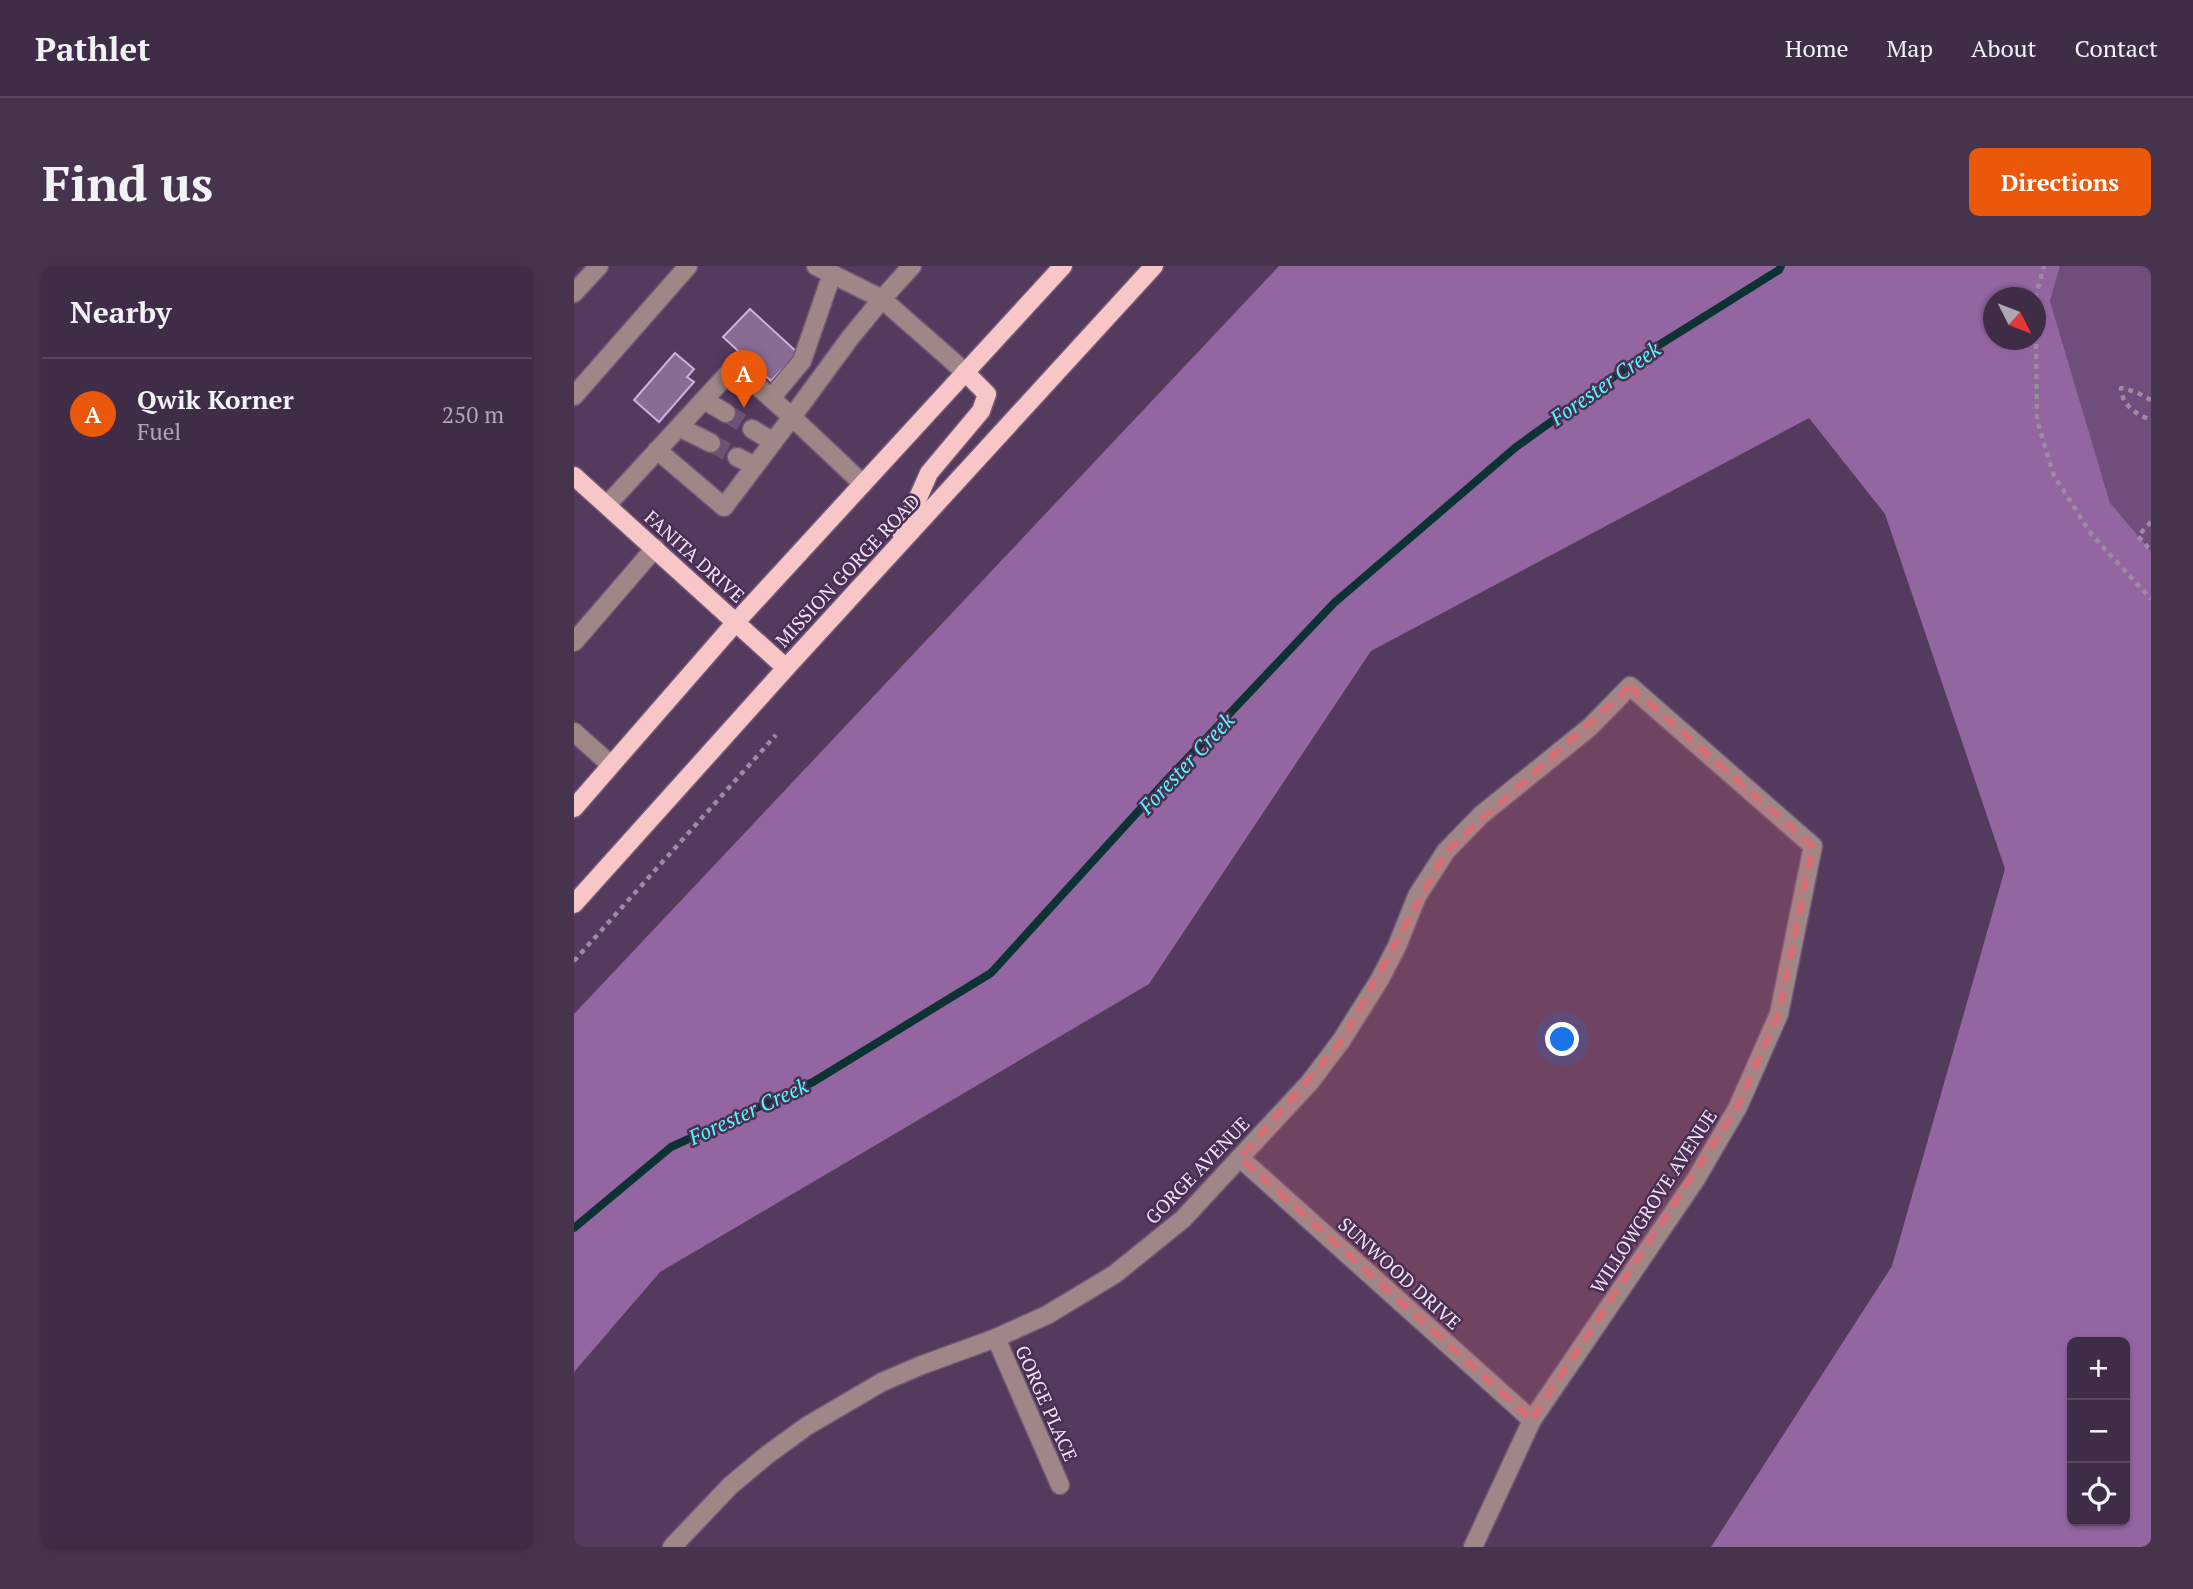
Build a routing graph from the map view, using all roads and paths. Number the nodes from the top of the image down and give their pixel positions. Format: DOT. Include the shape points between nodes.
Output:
graph roads {
  1 [pos="599,266"];
  2 [pos="688,266"];
  3 [pos="912,266"];
  4 [pos="1063,266"];
  5 [pos="1154,266"];
  6 [pos="2044,266"];
  7 [pos="824,270"];
  8 [pos="2038,287"];
  9 [pos="574,293"];
  10 [pos="883,299"];
  11 [pos="2035,350"];
  12 [pos="965,372"];
  13 [pos="574,396"];
  14 [pos="771,398"];
  15 [pos="704,400"];
  16 [pos="2151,400"];
  17 [pos="726,413"];
  18 [pos="792,417"];
  19 [pos="2151,420"];
  20 [pos="679,427"];
  21 [pos="752,429"];
  22 [pos="773,442"];
  23 [pos="711,443"];
  24 [pos="657,450"];
  25 [pos="737,457"];
  26 [pos="755,466"];
  27 [pos="574,475"];
  28 [pos="863,484"];
  29 [pos="607,505"];
  30 [pos="2151,522"];
  31 [pos="655,548"];
  32 [pos="895,550"];
  33 [pos="2151,551"];
  34 [pos="2151,599"];
  35 [pos="736,622"];
  36 [pos="574,642"];
  37 [pos="786,668"];
  38 [pos="1630,686"];
  39 [pos="574,732"];
  40 [pos="776,735"];
  41 [pos="611,765"];
  42 [pos="574,808"];
  43 [pos="574,905"];
  44 [pos="574,961"];
  45 [pos="1240,1158"];
  46 [pos="996,1338"];
  47 [pos="1532,1420"];
  48 [pos="1060,1485"];
  49 [pos="672,1547"];
  50 [pos="1473,1547"];
  1 -- 9 [label="street"];
  2 -- 13 [label="street"];
  3 -- 10 [label="street"];
  4 -- 12 [label="main road"];
  5 -- 32 [label="main road, MISSION GORGE ROAD"];
  6 -- 8 [label="path"];
  7 -- 10 [label="street"];
  7 -- 14 [label="street" via="802,361"];
  10 -- 12 [label="street"];
  10 -- 18 [label="street"];
  11 -- 34 [label="path" via="2037,420 2054,476 2092,535"];
  12 -- 28 [label="main road"];
  12 -- 32 [label="main road" via="987,394 986,402 929,473"];
  14 -- 15 [label="street" via="735,366"];
  14 -- 18 [label="street"];
  15 -- 17 [label="street"];
  15 -- 20 [label="street"];
  16 -- 19 [label="path" via="2121,388 2129,408"];
  18 -- 22 [label="street"];
  18 -- 28 [label="street"];
  20 -- 23 [label="street"];
  20 -- 24 [label="street"];
  21 -- 22 [label="street"];
  22 -- 26 [label="street"];
  24 -- 26 [label="street" via="724,507"];
  24 -- 29 [label="street"];
  25 -- 26 [label="street"];
  27 -- 29 [label="main road, FANITA DRIVE"];
  28 -- 35 [label="main road"];
  29 -- 31 [label="main road, FANITA DRIVE"];
  30 -- 33 [label="path" via="2138,536"];
  31 -- 35 [label="main road, FANITA DRIVE"];
  31 -- 36 [label="street"];
  32 -- 37 [label="main road, MISSION GORGE ROAD"];
  35 -- 37 [label="main road, FANITA DRIVE"];
  35 -- 41 [label="main road"];
  37 -- 43 [label="main road, MISSION GORGE ROAD"];
  38 -- 45 [label="street, GORGE AVENUE" via="1590,727 1481,815 1446,851 1417,896 1380,978 1341,1041 1311,1082"];
  38 -- 47 [label="street, WILLOWGROVE AVENUE" via="1813,846 1779,1014 1738,1107 1696,1179"];
  39 -- 41 [label="street"];
  40 -- 44 [label="path"];
  41 -- 42 [label="main road"];
  45 -- 46 [label="street, GORGE AVENUE" via="1183,1219 1115,1274 1047,1315"];
  45 -- 47 [label="street, SUNWOOD DRIVE"];
  46 -- 48 [label="street, GORGE PLACE"];
  46 -- 49 [label="street, GORGE AVENUE" via="882,1382 807,1426 730,1486"];
  47 -- 50 [label="street, WILLOWGROVE AVENUE"];
}
